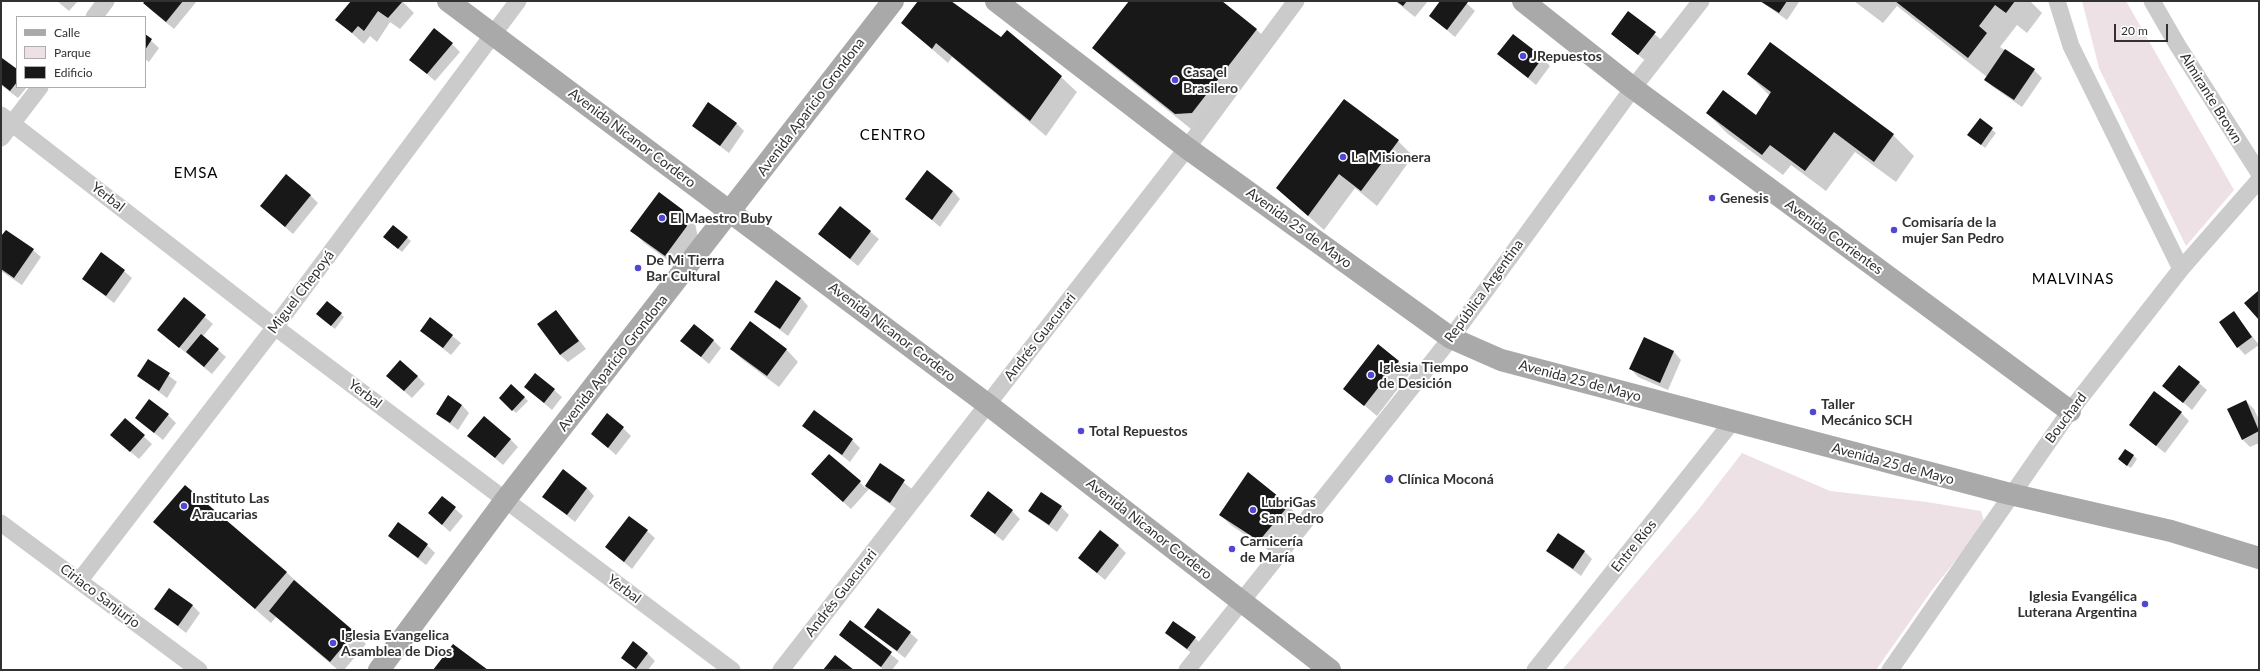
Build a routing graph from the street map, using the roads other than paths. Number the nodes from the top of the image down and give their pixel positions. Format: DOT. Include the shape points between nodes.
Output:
graph roads {
  1 [pos="106,1"];
  2 [pos="448,1"];
  3 [pos="518,1"];
  4 [pos="893,1"];
  5 [pos="996,1"];
  6 [pos="1296,1"];
  7 [pos="1523,1"];
  8 [pos="1701,1"];
  9 [pos="2057,1"];
  10 [pos="2152,1"];
  11 [pos="95,16"];
  12 [pos="493,35"];
  13 [pos="39,88"];
  14 [pos="1633,88"];
  15 [pos="7,119"];
  16 [pos="1,138"];
  17 [pos="1187,148"];
  18 [pos="2259,173"];
  19 [pos="2259,180"];
  20 [pos="731,211"];
  21 [pos="2181,269"];
  22 [pos="275,327"];
  23 [pos="1451,338"];
  24 [pos="987,404"];
  25 [pos="2070,411"];
  26 [pos="1732,422"];
  27 [pos="2010,494"];
  28 [pos="506,500"];
  29 [pos="1,523"];
  30 [pos="2259,558"];
  31 [pos="80,580"];
  32 [pos="1240,601"];
  33 [pos="199,670"];
  34 [pos="379,670"];
  35 [pos="732,670"];
  36 [pos="781,670"];
  37 [pos="1187,670"];
  38 [pos="1330,670"];
  39 [pos="1535,670"];
  40 [pos="1890,670"];
  1 -- 11 [label="street"];
  2 -- 12 [label="main road, Avenida Nicanor Cordero"];
  3 -- 12 [label="street, Miguel Chepoyá"];
  4 -- 20 [label="main road, Avenida Aparicio Grondona"];
  5 -- 17 [label="main road, Avenida 25 de Mayo"];
  6 -- 17 [label="street, Andrés Guacurari"];
  7 -- 14 [label="main road, Avenida Corrientes"];
  8 -- 14 [label="street, República Argentina"];
  9 -- 21 [label="street" via="2071,46"];
  10 -- 18 [label="street, Almirante Brown"];
  12 -- 20 [label="main road, Avenida Nicanor Cordero"];
  12 -- 22 [label="street, Miguel Chepoyá"];
  13 -- 15 [label="street"];
  14 -- 23 [label="street, República Argentina"];
  14 -- 25 [label="main road, Avenida Corrientes"];
  15 -- 16 [label="street"];
  15 -- 22 [label="street, Yerbal"];
  17 -- 23 [label="main road, Avenida 25 de Mayo"];
  17 -- 24 [label="street, Andrés Guacurari"];
  19 -- 21 [label="street, Bouchard"];
  20 -- 24 [label="main road, Avenida Nicanor Cordero"];
  20 -- 28 [label="main road, Avenida Aparicio Grondona"];
  21 -- 25 [label="street, Bouchard"];
  22 -- 28 [label="street, Yerbal"];
  22 -- 31 [label="street, Miguel Chepoyá"];
  23 -- 26 [label="main road, Avenida 25 de Mayo" via="1501,360"];
  23 -- 32 [label="street, República Argentina"];
  24 -- 32 [label="main road, Avenida Nicanor Cordero"];
  24 -- 36 [label="street, Andrés Guacurari"];
  25 -- 27 [label="street, Bouchard"];
  26 -- 27 [label="main road, Avenida 25 de Mayo"];
  26 -- 39 [label="street, Entre Ríos"];
  27 -- 30 [label="main road, Avenida 25 de Mayo" via="2171,531"];
  27 -- 40 [label="street, Bouchard"];
  28 -- 34 [label="main road, Avenida Aparicio Grondona"];
  28 -- 35 [label="street, Yerbal"];
  29 -- 31 [label="street, Ciriaco Sanjurjo"];
  31 -- 33 [label="street, Ciriaco Sanjurjo"];
  32 -- 37 [label="street, República Argentina"];
  32 -- 38 [label="main road, Avenida Nicanor Cordero"];
}
